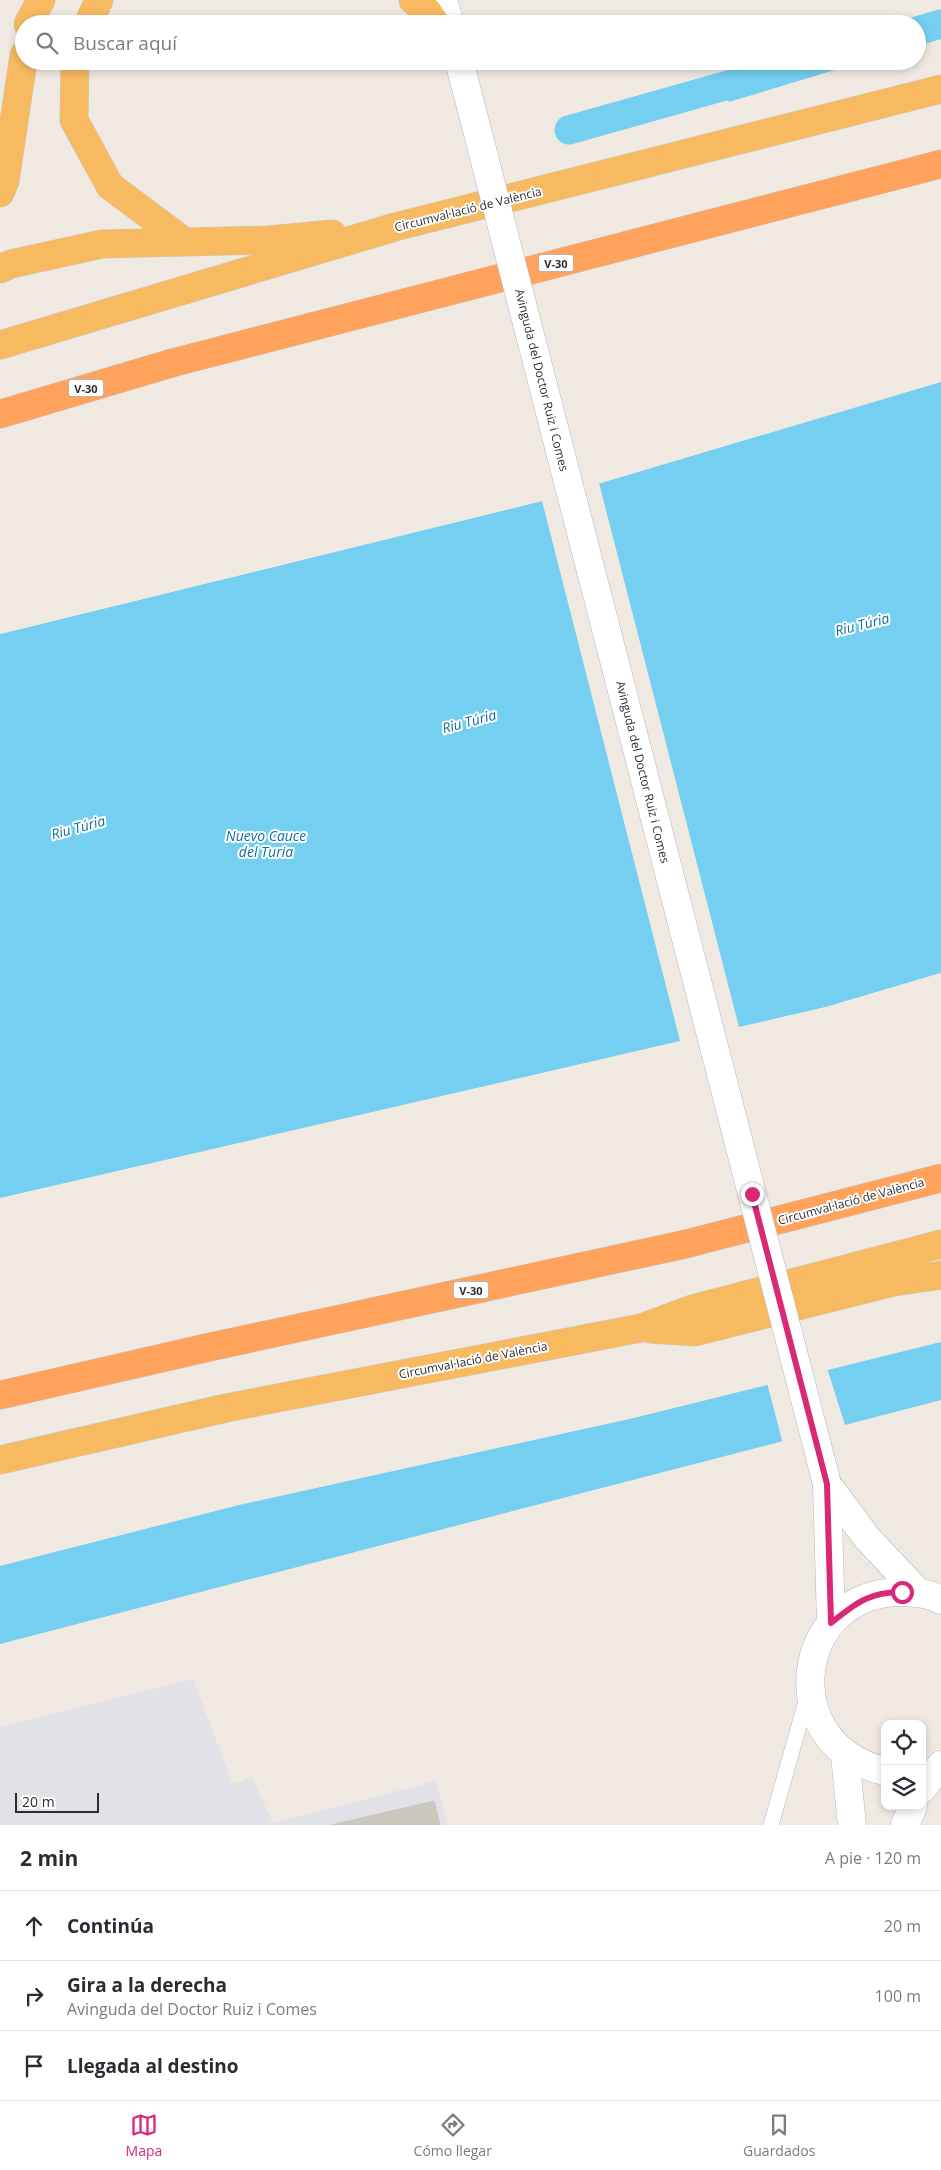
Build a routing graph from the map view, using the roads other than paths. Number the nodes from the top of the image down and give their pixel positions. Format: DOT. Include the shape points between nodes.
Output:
graph roads {
  1 [pos="41,0"];
  2 [pos="99,0"];
  3 [pos="414,0"];
  4 [pos="443,0"];
  5 [pos="33,15"];
  6 [pos="92,15"];
  7 [pos="430,15"];
  8 [pos="447,15"];
  9 [pos="22,70"];
  10 [pos="75,70"];
  11 [pos="462,70"];
  12 [pos="941,89"];
  13 [pos="941,164"];
  14 [pos="0,193"];
  15 [pos="395,228"];
  16 [pos="184,242"];
  17 [pos="0,270"];
  18 [pos="0,345"];
  19 [pos="0,414"];
  20 [pos="941,1178"];
  21 [pos="941,1244"];
  22 [pos="941,1275"];
  23 [pos="641,1328"];
  24 [pos="0,1396"];
  25 [pos="0,1460"];
  26 [pos="827,1484"];
  27 [pos="929,1596"];
  28 [pos="831,1623"];
  29 [pos="810,1688"];
  30 [pos="846,1755"];
  31 [pos="941,1764"];
  32 [pos="926,1769"];
  33 [pos="881,1770"];
  34 [pos="926,1784"];
  35 [pos="912,1810"];
  36 [pos="771,1825"];
  37 [pos="852,1825"];
  38 [pos="905,1825"];
  1 -- 5 [label="highway"];
  2 -- 6 [label="highway"];
  3 -- 7 [label="highway"];
  4 -- 8 [label="street"];
  9 -- 14 [label="highway" via="5,181"];
  10 -- 16 [label="highway" via="74,120 110,186"];
  11 -- 26 [label="street, Avinguda del Doctor Ruiz i Comes, bridge"];
  12 -- 15 [label="highway, Circumval·lació de València"];
  13 -- 19 [label="highway, V-30" via="172,363"];
  15 -- 16 [label="highway" via="269,240"];
  15 -- 18 [label="highway, Circumval·lació de València"];
  16 -- 17 [label="highway" via="102,244 11,264"];
  20 -- 24 [label="highway, Circumval·lació de València / V-30" via="686,1244 200,1349"];
  21 -- 23 [label="highway, Circumval·lació de València" via="692,1309"];
  22 -- 23 [label="highway" via="894,1282 695,1332"];
  23 -- 25 [label="highway, Circumval·lació de València" via="226,1408"];
  26 -- 27 [label="street, Avinguda del Doctor Ruiz i Comes" via="867,1538"];
  26 -- 28 [label="street, Avinguda del Doctor Ruiz i Comes"];
  27 -- 28 [label="street" via="886,1592 856,1602"];
  28 -- 29 [label="street" via="814,1653"];
  29 -- 30 [label="street" via="820,1725"];
  29 -- 36 [label="lane"];
  30 -- 33 [label="street"];
  30 -- 37 [label="street"];
  31 -- 32 [label="street"];
  31 -- 34 [label="street"];
  35 -- 38 [label="street"];
}
